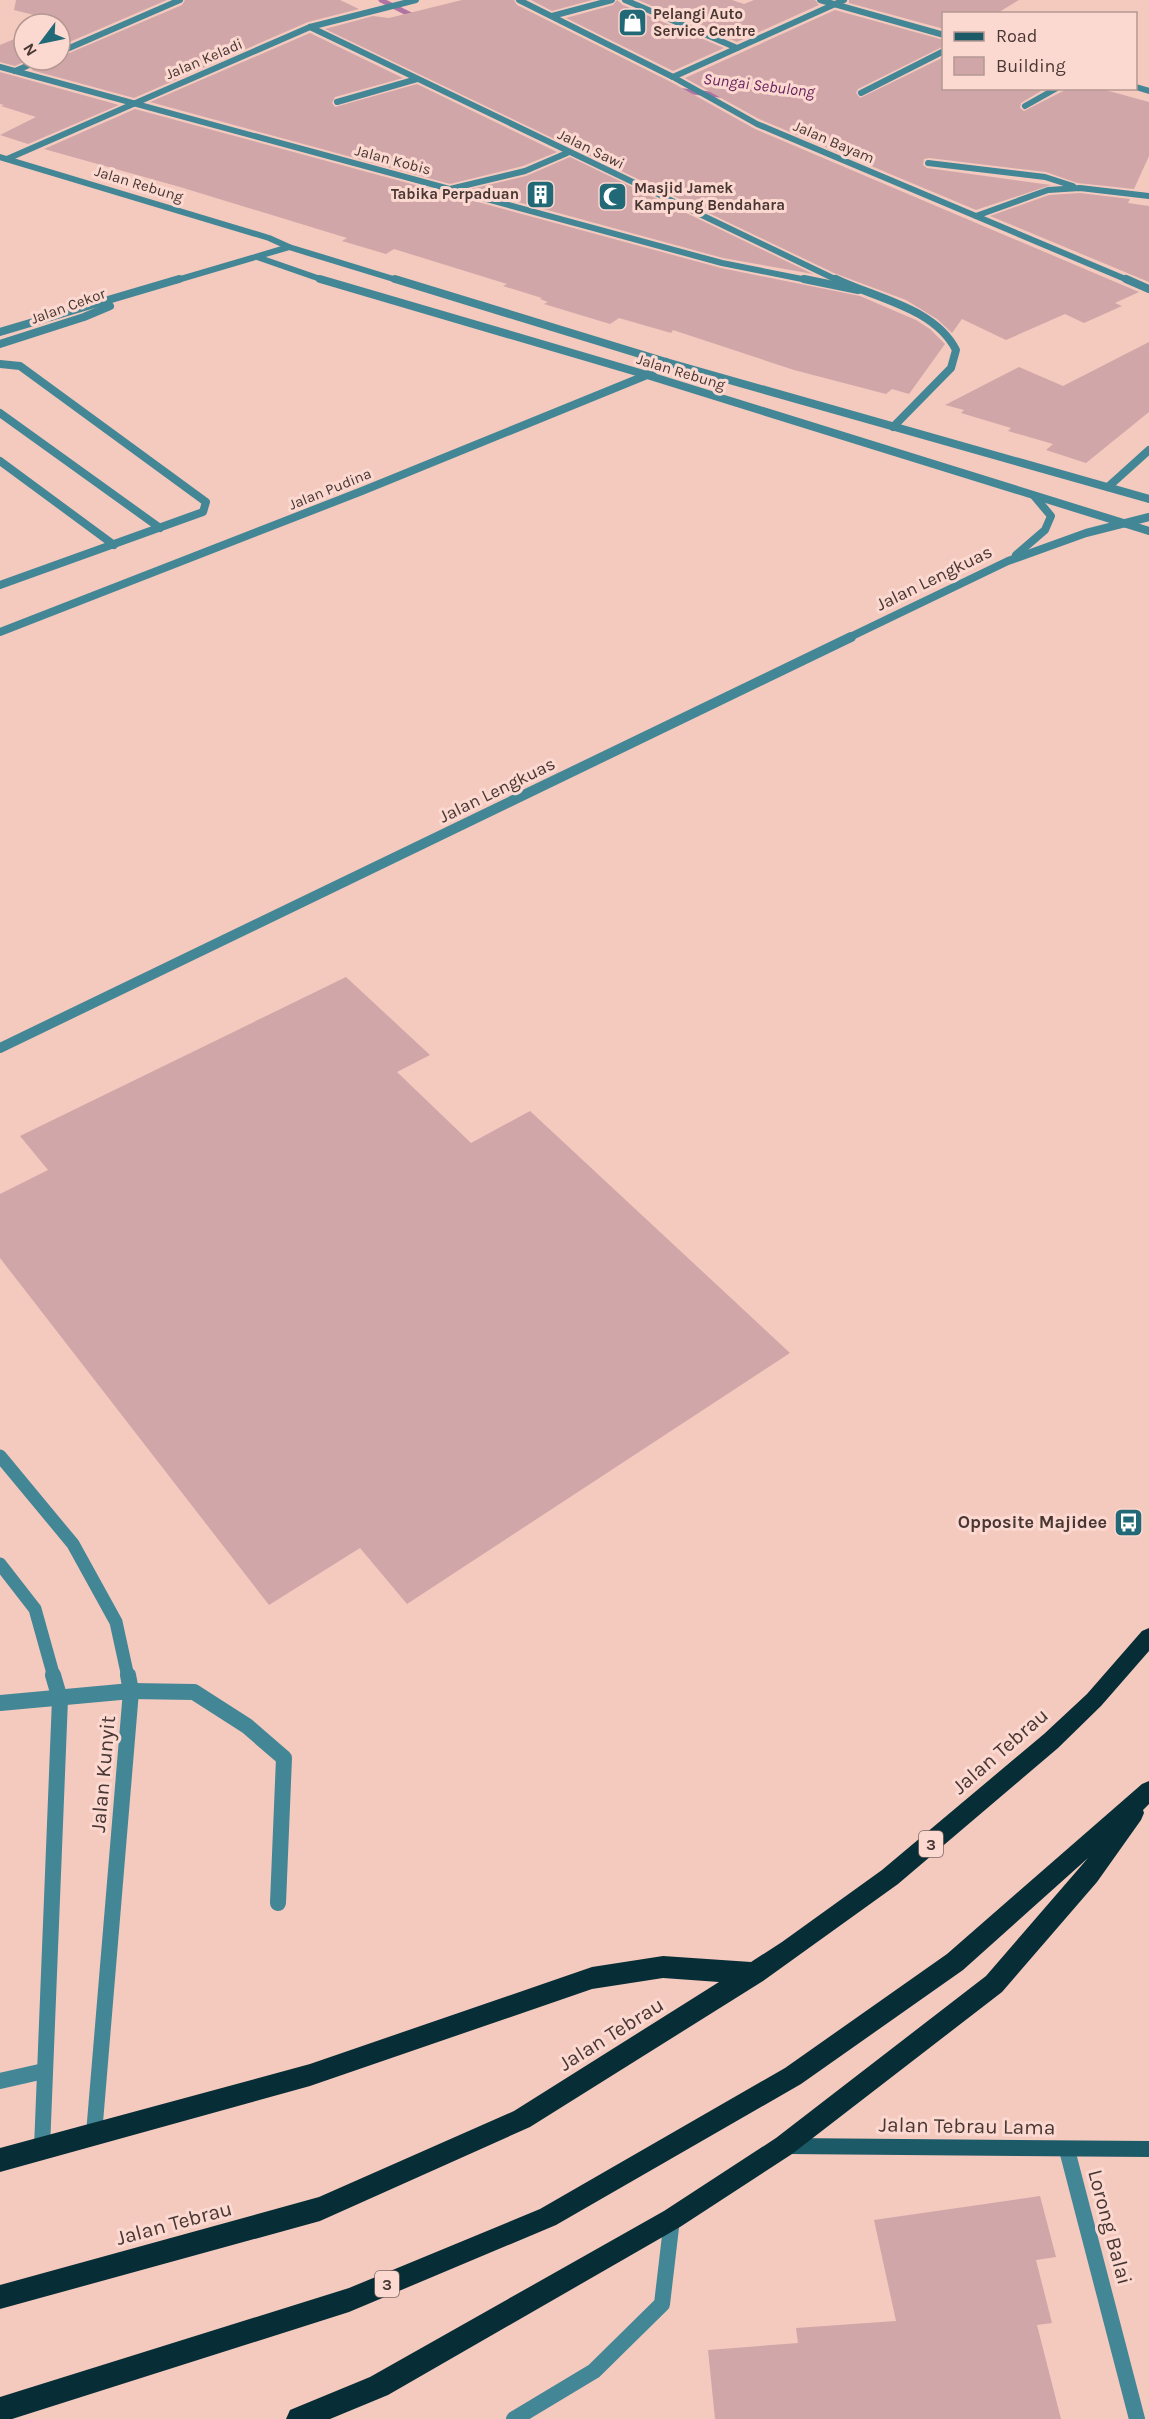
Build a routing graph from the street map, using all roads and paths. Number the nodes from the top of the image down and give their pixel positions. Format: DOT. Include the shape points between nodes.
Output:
graph roads {
  1 [pos="180,0"];
  2 [pos="416,0"];
  3 [pos="519,0"];
  4 [pos="612,0"];
  5 [pos="625,0"];
  6 [pos="820,0"];
  7 [pos="844,0"];
  8 [pos="835,4"];
  9 [pos="552,16"];
  10 [pos="310,27"];
  11 [pos="942,34"];
  12 [pos="72,47"];
  13 [pos="737,48"];
  14 [pos="942,52"];
  15 [pos="19,72"];
  16 [pos="673,77"];
  17 [pos="417,79"];
  18 [pos="1053,90"];
  19 [pos="861,93"];
  20 [pos="337,102"];
  21 [pos="131,103"];
  22 [pos="1025,106"];
  23 [pos="567,153"];
  24 [pos="4,158"];
  25 [pos="928,163"];
  26 [pos="1080,188"];
  27 [pos="449,189"];
  28 [pos="1149,196"];
  29 [pos="976,216"];
  30 [pos="269,238"];
  31 [pos="289,247"];
  32 [pos="257,257"];
  33 [pos="1149,289"];
  34 [pos="858,290"];
  35 [pos="145,291"];
  36 [pos="0,332"];
  37 [pos="0,344"];
  38 [pos="666,362"];
  39 [pos="0,364"];
  40 [pos="647,375"];
  41 [pos="0,413"];
  42 [pos="893,427"];
  43 [pos="1149,450"];
  44 [pos="0,461"];
  45 [pos="1108,487"];
  46 [pos="1032,495"];
  47 [pos="1145,498"];
  48 [pos="1149,507"];
  49 [pos="1149,517"];
  50 [pos="1118,523"];
  51 [pos="160,528"];
  52 [pos="1149,531"];
  53 [pos="114,544"];
  54 [pos="1008,561"];
  55 [pos="0,585"];
  56 [pos="0,632"];
  57 [pos="0,1048"];
  58 [pos="0,1456"];
  59 [pos="0,1564"];
  60 [pos="1149,1637"];
  61 [pos="131,1691"];
  62 [pos="60,1699"];
  63 [pos="0,1703"];
  64 [pos="1149,1792"];
  65 [pos="278,1903"];
  66 [pos="755,1973"];
  67 [pos="45,2071"];
  68 [pos="0,2082"];
  69 [pos="94,2134"];
  70 [pos="784,2146"];
  71 [pos="42,2148"];
  72 [pos="1149,2149"];
  73 [pos="1067,2150"];
  74 [pos="0,2160"];
  75 [pos="672,2219"];
  76 [pos="0,2297"];
  77 [pos="0,2410"];
  78 [pos="299,2419"];
  79 [pos="514,2419"];
  80 [pos="1137,2419"];
  1 -- 12 [label="street"];
  2 -- 10 [label="street, Jalan Keladi"];
  3 -- 9 [label="street, Jalan Bayam"];
  4 -- 9 [label="street"];
  5 -- 13 [label="street"];
  6 -- 8 [label="street"];
  7 -- 8 [label="street"];
  8 -- 11 [label="street"];
  8 -- 13 [label="street"];
  9 -- 16 [label="street, Jalan Bayam"];
  10 -- 17 [label="street, Jalan Sawi"];
  10 -- 21 [label="street, Jalan Keladi"];
  13 -- 16 [label="street"];
  14 -- 19 [label="street"];
  15 -- 21 [label="street, Jalan Kobis"];
  16 -- 29 [label="street, Jalan Bayam" via="757,124"];
  17 -- 20 [label="street"];
  17 -- 23 [label="street, Jalan Sawi"];
  18 -- 22 [label="street"];
  21 -- 24 [label="street, Jalan Keladi"];
  21 -- 27 [label="street, Jalan Kobis"];
  23 -- 27 [label="street" via="524,173"];
  23 -- 34 [label="street, Jalan Sawi"];
  24 -- 30 [label="street, Jalan Rebung"];
  25 -- 26 [label="street" via="1045,177"];
  26 -- 28 [label="street"];
  26 -- 29 [label="street" via="1048,190"];
  27 -- 34 [label="street, Jalan Kobis" via="722,263"];
  29 -- 33 [label="street, Jalan Bayam"];
  30 -- 31 [label="street, Jalan Rebung"];
  30 -- 32 [label="street"];
  31 -- 32 [label="street, Jalan Cekor"];
  31 -- 38 [label="street, Jalan Rebung"];
  32 -- 35 [label="street, Jalan Cekor"];
  32 -- 40 [label="street, Jalan Rebung" via="299,273"];
  34 -- 42 [label="street, Jalan Sawi" via="912,312 949,334 956,350 951,368"];
  35 -- 36 [label="street, Jalan Cekor"];
  35 -- 37 [label="street, Jalan Cekor" via="84,317"];
  38 -- 40 [label="street, Jalan Pudina"];
  38 -- 42 [label="street, Jalan Rebung"];
  39 -- 51 [label="street" via="20,366 206,502 203,512"];
  40 -- 46 [label="street, Jalan Rebung"];
  40 -- 56 [label="street, Jalan Pudina"];
  41 -- 51 [label="street"];
  42 -- 45 [label="street, Jalan Rebung"];
  43 -- 45 [label="street"];
  44 -- 53 [label="street"];
  45 -- 47 [label="street, Jalan Rebung"];
  46 -- 50 [label="street, Jalan Rebung"];
  46 -- 54 [label="street, Jalan Lengkuas" via="1051,516 1045,530"];
  47 -- 48 [label="street"];
  49 -- 50 [label="street, Jalan Lengkuas"];
  50 -- 52 [label="street, Jalan Rebung"];
  50 -- 54 [label="street, Jalan Lengkuas"];
  51 -- 53 [label="street"];
  53 -- 55 [label="street"];
  54 -- 57 [label="street, Jalan Lengkuas"];
  58 -- 61 [label="street, Jalan Kunyit" via="73,1544 116,1622"];
  59 -- 62 [label="street" via="35,1609"];
  60 -- 66 [label="highway, Jalan Tebrau / 3" via="1094,1700 972,1810 890,1876"];
  61 -- 62 [label="street"];
  61 -- 65 [label="street" via="194,1692 247,1725 284,1758"];
  61 -- 69 [label="street, Jalan Kunyit"];
  62 -- 63 [label="street"];
  62 -- 67 [label="street"];
  64 -- 70 [label="highway" via="1089,1875 994,1984"];
  64 -- 77 [label="highway, 3" via="955,1962 793,2076 548,2217 360,2295"];
  66 -- 69 [label="highway" via="663,1967 592,1978 310,2075"];
  66 -- 76 [label="highway, Jalan Tebrau / 3" via="522,2119 320,2209"];
  67 -- 68 [label="street"];
  67 -- 71 [label="street"];
  69 -- 71 [label="highway"];
  70 -- 73 [label="main road, Jalan Tebrau Lama"];
  70 -- 75 [label="highway"];
  71 -- 74 [label="highway"];
  72 -- 73 [label="main road, Jalan Tebrau Lama"];
  73 -- 80 [label="street, Lorong Balai"];
  75 -- 78 [label="highway" via="379,2386"];
  75 -- 79 [label="street" via="662,2304 594,2371"];
}
